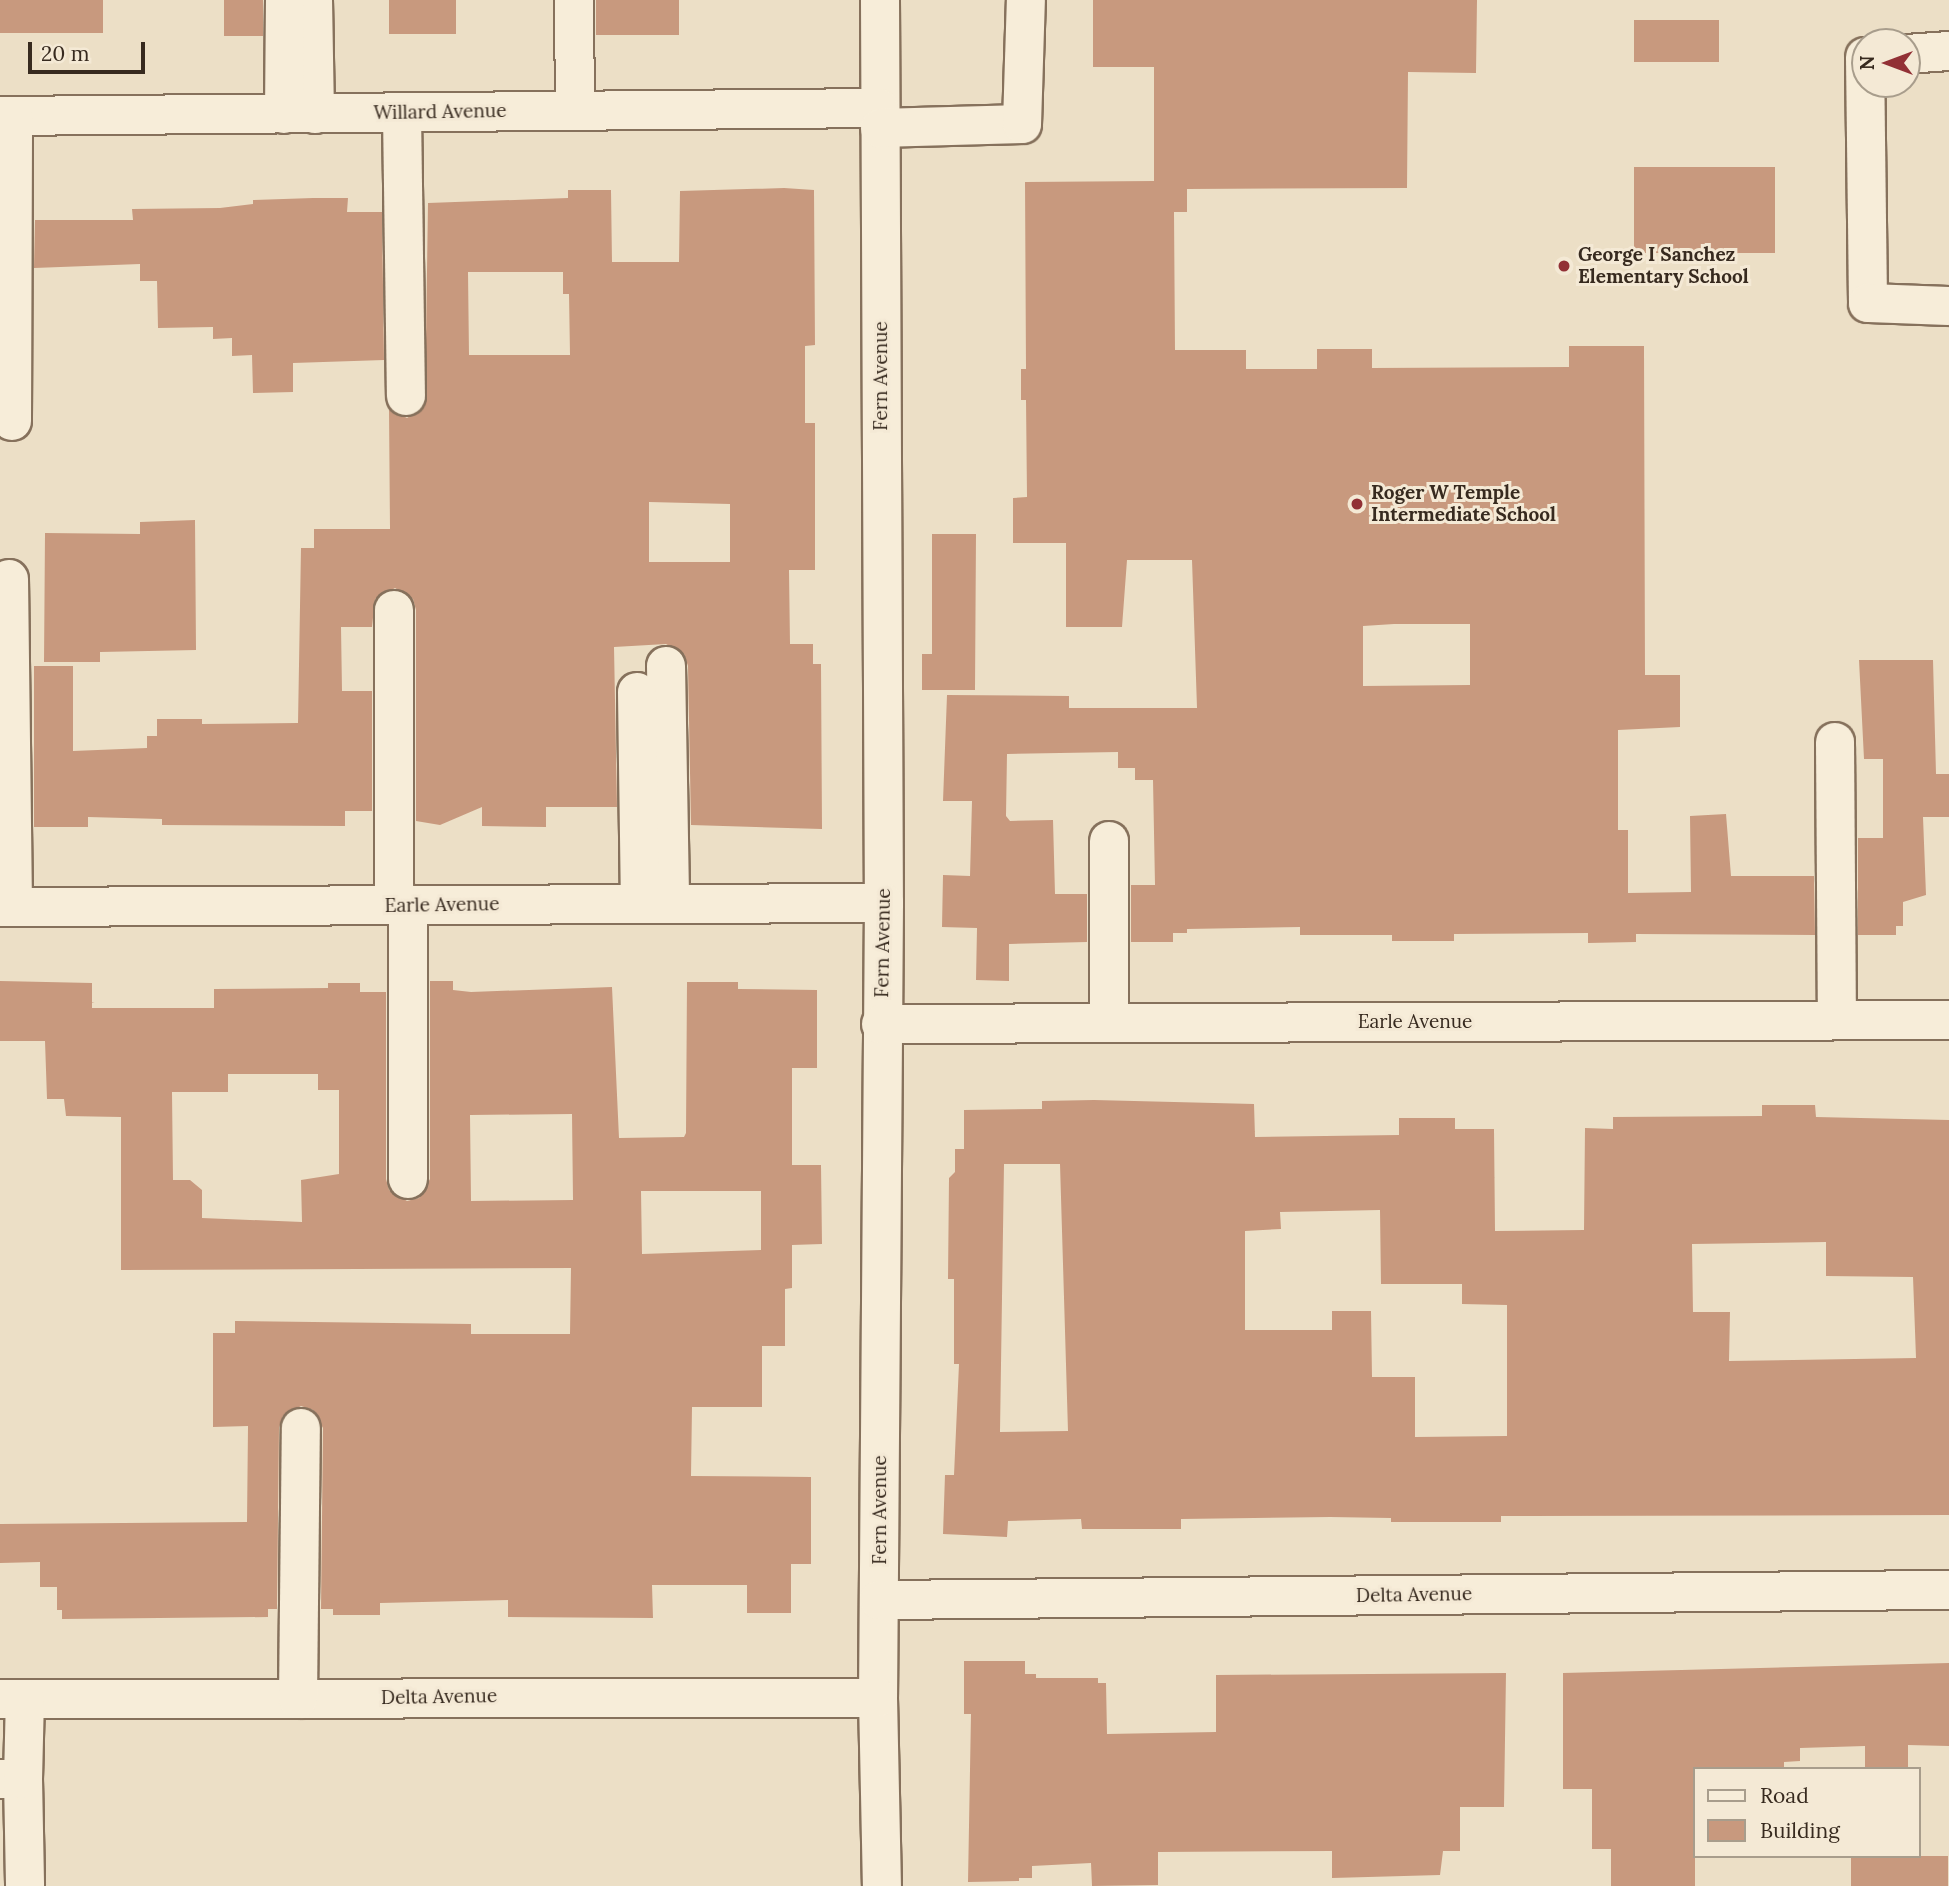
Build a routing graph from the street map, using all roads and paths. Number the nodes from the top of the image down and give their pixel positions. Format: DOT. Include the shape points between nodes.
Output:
graph roads {
  1 [pos="285,0"];
  2 [pos="313,0"];
  3 [pos="574,0"];
  4 [pos="880,0"];
  5 [pos="1026,0"];
  6 [pos="1949,51"];
  7 [pos="1921,53"];
  8 [pos="1866,98"];
  9 [pos="575,110"];
  10 [pos="402,113"];
  11 [pos="299,114"];
  12 [pos="6,116"];
  13 [pos="880,118"];
  14 [pos="1949,306"];
  15 [pos="406,396"];
  16 [pos="12,421"];
  17 [pos="9,579"];
  18 [pos="394,610"];
  19 [pos="371,661"];
  20 [pos="666,666"];
  21 [pos="637,692"];
  22 [pos="1835,742"];
  23 [pos="1109,841"];
  24 [pos="655,902"];
  25 [pos="884,903"];
  26 [pos="391,905"];
  27 [pos="6,907"];
  28 [pos="1838,1020"];
  29 [pos="1949,1020"];
  30 [pos="1109,1023"];
  31 [pos="881,1024"];
  32 [pos="408,1179"];
  33 [pos="301,1428"];
  34 [pos="1949,1590"];
  35 [pos="879,1600"];
  36 [pos="878,1698"];
  37 [pos="12,1699"];
  38 [pos="298,1699"];
  39 [pos="12,1779"];
  40 [pos="25,1886"];
  41 [pos="882,1886"];
  1 -- 11 [label="street"];
  2 -- 11 [label="street"];
  3 -- 9 [label="street"];
  4 -- 13 [label="street, Fern Avenue"];
  5 -- 13 [label="street, Willard Avenue" via="1022,124"];
  6 -- 7 [label="street"];
  8 -- 14 [label="street" via="1868,303"];
  9 -- 10 [label="street, Willard Avenue"];
  9 -- 13 [label="street, Willard Avenue"];
  10 -- 11 [label="street, Willard Avenue"];
  10 -- 15 [label="street"];
  11 -- 12 [label="street, Willard Avenue"];
  12 -- 16 [label="street"];
  13 -- 25 [label="street, Fern Avenue"];
  17 -- 27 [label="street"];
  18 -- 26 [label="street"];
  19 -- 26 [label="street"];
  20 -- 24 [label="street"];
  21 -- 24 [label="street"];
  22 -- 28 [label="street"];
  23 -- 30 [label="street"];
  24 -- 25 [label="street, Earle Avenue"];
  24 -- 26 [label="street, Earle Avenue"];
  25 -- 31 [label="street, Fern Avenue"];
  26 -- 27 [label="street, Earle Avenue"];
  26 -- 32 [label="street"];
  28 -- 29 [label="street, Earle Avenue"];
  28 -- 30 [label="street, Earle Avenue"];
  30 -- 31 [label="street, Earle Avenue"];
  31 -- 35 [label="street, Fern Avenue"];
  33 -- 38 [label="street"];
  34 -- 35 [label="street, Delta Avenue"];
  35 -- 36 [label="street, Fern Avenue"];
  36 -- 38 [label="street, Delta Avenue"];
  36 -- 41 [label="street, Fern Avenue"];
  37 -- 38 [label="street, Delta Avenue"];
  37 -- 39 [label="street"];
  39 -- 40 [label="street"];
}
